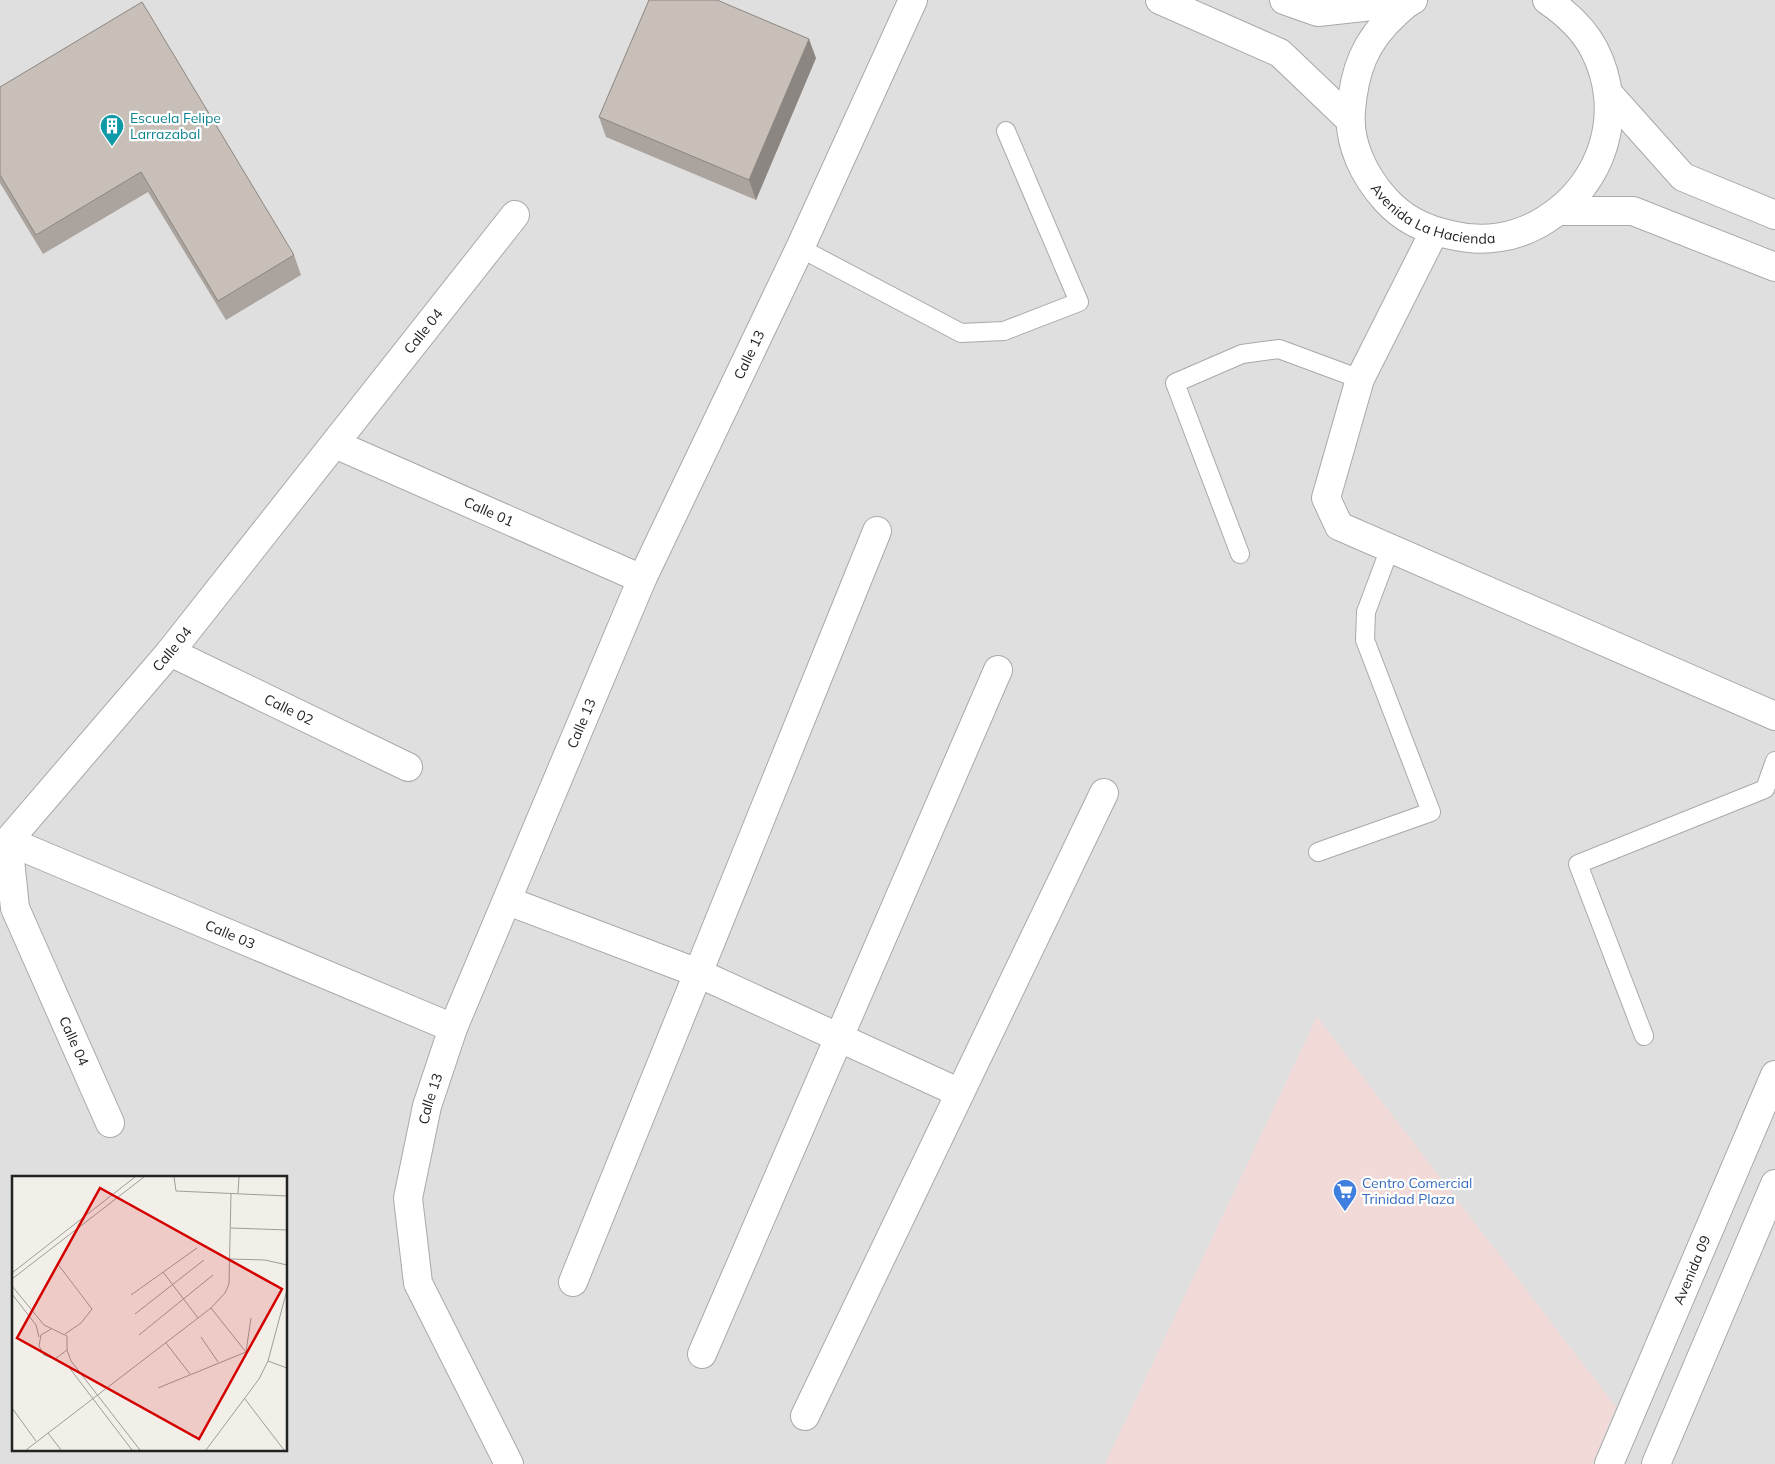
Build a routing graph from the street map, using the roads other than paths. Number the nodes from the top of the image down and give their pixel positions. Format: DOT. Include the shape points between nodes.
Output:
graph roads {
  1 [pos="913,0"];
  2 [pos="1160,0"];
  3 [pos="1284,0"];
  4 [pos="1547,0"];
  5 [pos="1411,1"];
  6 [pos="1608,93"];
  7 [pos="1350,120"];
  8 [pos="1006,132"];
  9 [pos="1560,211"];
  10 [pos="515,214"];
  11 [pos="1775,215"];
  12 [pos="1434,232"];
  13 [pos="800,248"];
  14 [pos="1775,267"];
  15 [pos="1360,379"];
  16 [pos="335,444"];
  17 [pos="877,531"];
  18 [pos="1390,548"];
  19 [pos="1240,554"];
  20 [pos="642,579"];
  21 [pos="170,652"];
  22 [pos="998,670"];
  23 [pos="1775,716"];
  24 [pos="1775,761"];
  25 [pos="408,767"];
  26 [pos="1104,793"];
  27 [pos="8,841"];
  28 [pos="1318,852"];
  29 [pos="508,901"];
  30 [pos="698,973"];
  31 [pos="453,1028"];
  32 [pos="839,1036"];
  33 [pos="1644,1036"];
  34 [pos="1775,1075"];
  35 [pos="960,1093"];
  36 [pos="110,1123"];
  37 [pos="1775,1184"];
  38 [pos="573,1282"];
  39 [pos="702,1354"];
  40 [pos="805,1416"];
  41 [pos="509,1464"];
  42 [pos="1609,1464"];
  43 [pos="1656,1464"];
  1 -- 13 [label="street, Calle 13"];
  2 -- 7 [label="street" via="1280,53"];
  3 -- 5 [label="street, Avenida La Hacienda" via="1318,12"];
  4 -- 6 [label="street, Avenida La Hacienda" via="1575,23 1594,48"];
  5 -- 7 [label="street, Avenida La Hacienda" via="1384,24 1363,53 1353,86"];
  6 -- 9 [label="street, Avenida La Hacienda" via="1608,126 1600,158 1583,188"];
  6 -- 11 [label="street, Avenida La Hacienda" via="1683,177"];
  7 -- 12 [label="street, Avenida La Hacienda" via="1354,144 1375,188 1398,211"];
  8 -- 13 [label="lane" via="1080,302 1004,331 961,333"];
  9 -- 12 [label="street, Avenida La Hacienda" via="1532,228 1500,238 1467,239"];
  9 -- 14 [label="street" via="1633,211"];
  10 -- 16 [label="street, Calle 04"];
  12 -- 15 [label="street"];
  13 -- 20 [label="street, Calle 13"];
  15 -- 18 [label="street" via="1326,498 1339,526"];
  15 -- 19 [label="lane" via="1280,349 1242,354 1175,383"];
  16 -- 20 [label="street, Calle 01"];
  16 -- 21 [label="street, Calle 04"];
  17 -- 30 [label="street"];
  18 -- 23 [label="street"];
  18 -- 28 [label="lane" via="1366,612 1365,640 1431,812"];
  20 -- 29 [label="street, Calle 13"];
  21 -- 25 [label="street, Calle 02"];
  21 -- 27 [label="street, Calle 04"];
  22 -- 32 [label="street"];
  24 -- 33 [label="lane" via="1765,789 1578,864"];
  26 -- 35 [label="street"];
  27 -- 31 [label="street, Calle 03"];
  27 -- 36 [label="street, Calle 04" via="16,908"];
  29 -- 30 [label="street"];
  29 -- 31 [label="street, Calle 13"];
  30 -- 32 [label="street"];
  30 -- 38 [label="street"];
  31 -- 41 [label="street, Calle 13" via="427,1106 408,1198 418,1284"];
  32 -- 35 [label="street"];
  32 -- 39 [label="street"];
  34 -- 42 [label="street, Avenida 09"];
  35 -- 40 [label="street"];
  37 -- 43 [label="street"];
}
